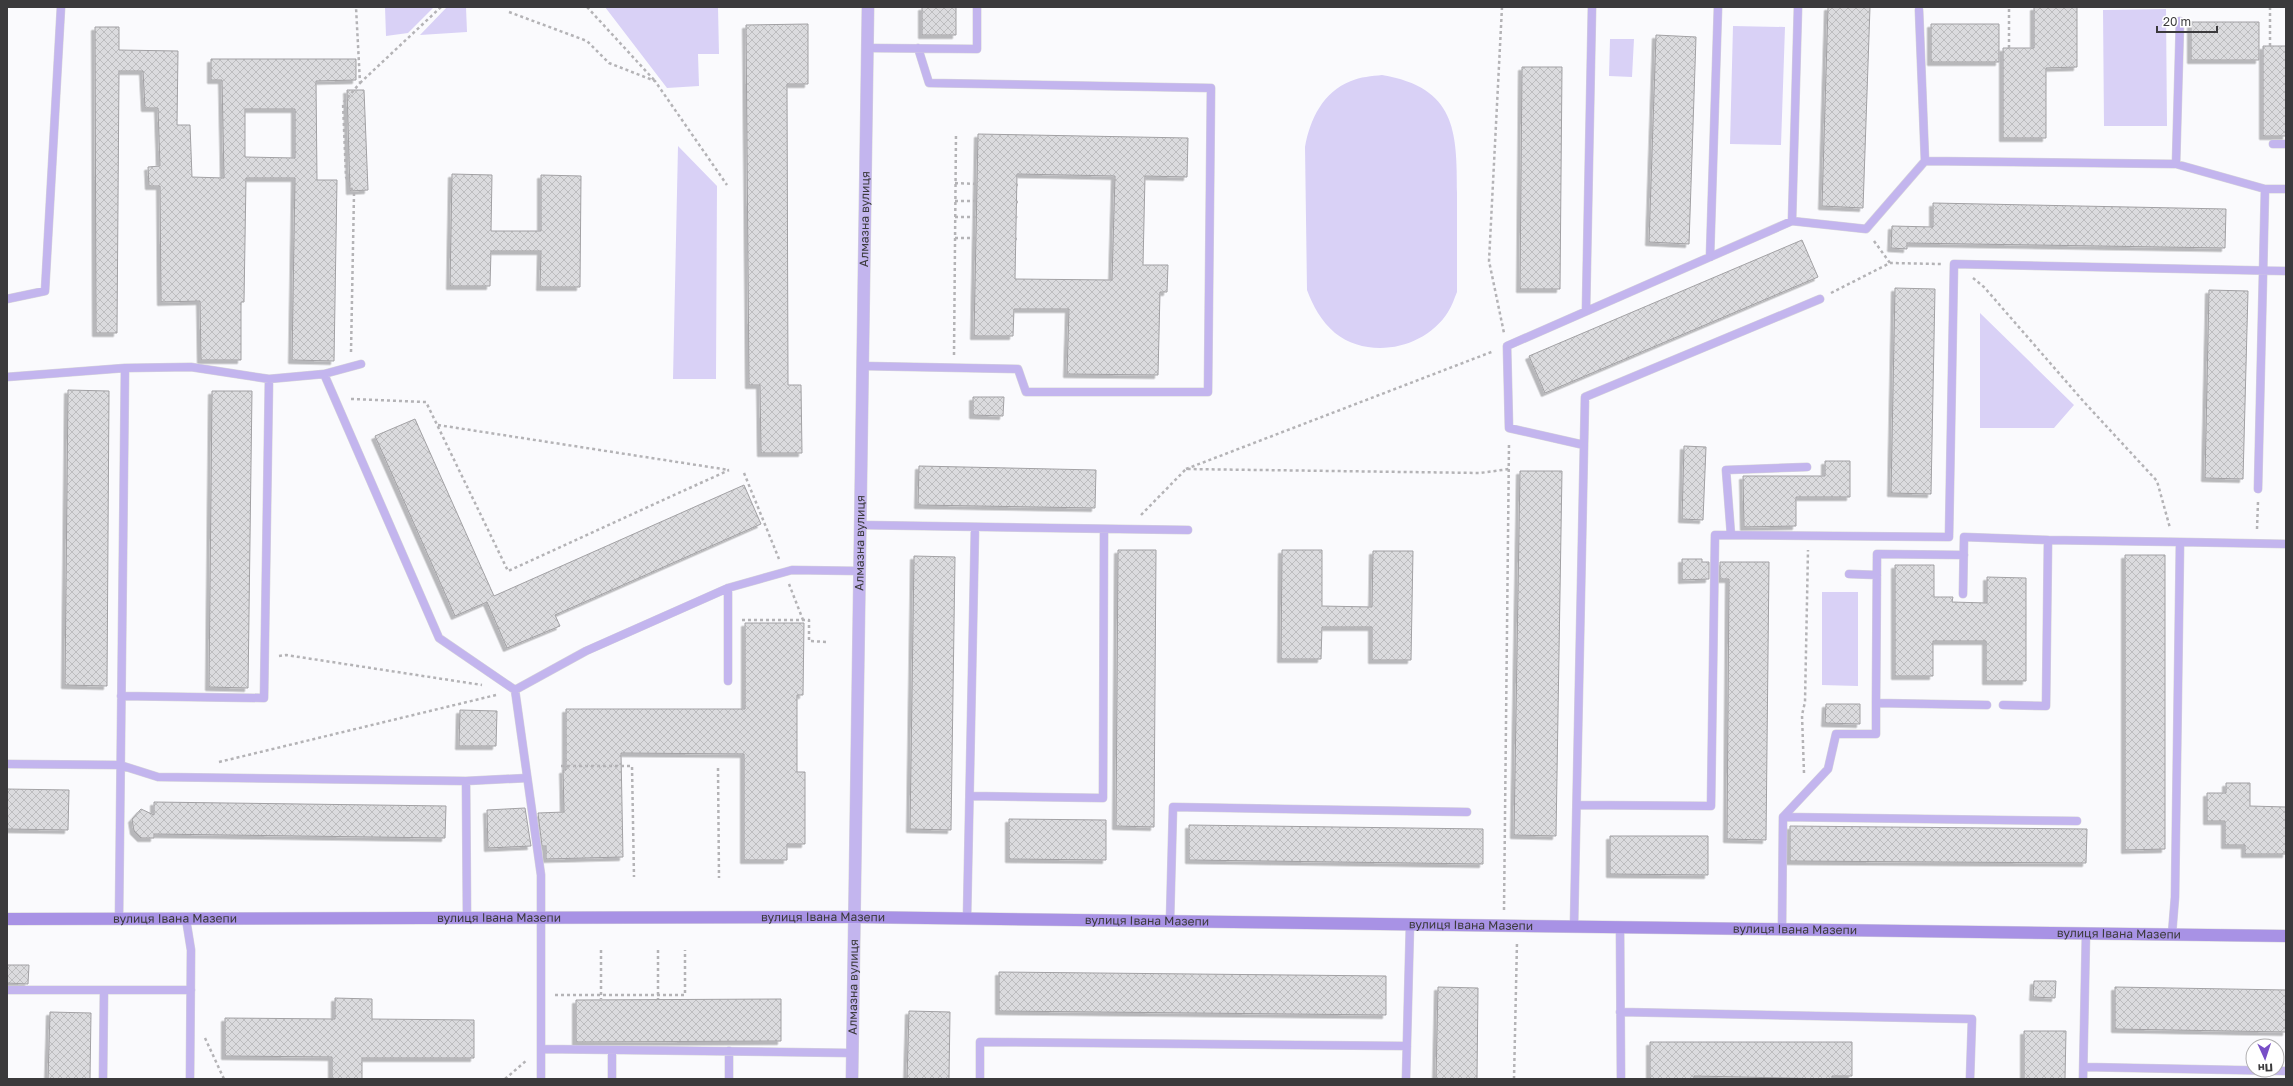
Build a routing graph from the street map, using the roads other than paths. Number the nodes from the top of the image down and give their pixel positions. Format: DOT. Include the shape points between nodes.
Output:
graph roads {
  1 [pos="61,7"];
  2 [pos="868,7"];
  3 [pos="977,7"];
  4 [pos="1592,7"];
  5 [pos="1718,7"];
  6 [pos="1798,7"];
  7 [pos="1919,10"];
  8 [pos="2180,21"];
  9 [pos="868,48"];
  10 [pos="918,48"];
  11 [pos="2273,144"];
  12 [pos="2286,144"];
  13 [pos="1924,161"];
  14 [pos="2176,164"];
  15 [pos="2265,189"];
  16 [pos="2286,189"];
  17 [pos="1792,222"];
  18 [pos="1710,257"];
  19 [pos="2263,270"];
  20 [pos="2286,271"];
  21 [pos="7,299"];
  22 [pos="1820,299"];
  23 [pos="1586,310"];
  24 [pos="361,364"];
  25 [pos="862,366"];
  26 [pos="125,368"];
  27 [pos="324,374"];
  28 [pos="7,378"];
  29 [pos="269,379"];
  30 [pos="1584,445"];
  31 [pos="1807,466"];
  32 [pos="2258,489"];
  33 [pos="860,525"];
  34 [pos="975,527"];
  35 [pos="1104,528"];
  36 [pos="1188,530"];
  37 [pos="1731,535"];
  38 [pos="1949,537"];
  39 [pos="1964,537"];
  40 [pos="2048,540"];
  41 [pos="2177,542"];
  42 [pos="2286,544"];
  43 [pos="1964,555"];
  44 [pos="860,571"];
  45 [pos="1849,574"];
  46 [pos="1877,575"];
  47 [pos="728,588"];
  48 [pos="1963,594"];
  49 [pos="728,681"];
  50 [pos="515,690"];
  51 [pos="121,696"];
  52 [pos="1876,703"];
  53 [pos="1987,705"];
  54 [pos="2003,705"];
  55 [pos="7,764"];
  56 [pos="120,765"];
  57 [pos="527,778"];
  58 [pos="466,781"];
  59 [pos="970,796"];
  60 [pos="1577,805"];
  61 [pos="1467,812"];
  62 [pos="1783,818"];
  63 [pos="2077,820"];
  64 [pos="854,916"];
  65 [pos="542,917"];
  66 [pos="467,918"];
  67 [pos="967,918"];
  68 [pos="7,919"];
  69 [pos="119,919"];
  70 [pos="186,919"];
  71 [pos="1170,921"];
  72 [pos="1410,924"];
  73 [pos="1574,926"];
  74 [pos="1620,927"];
  75 [pos="1782,929"];
  76 [pos="2086,933"];
  77 [pos="2172,934"];
  78 [pos="2286,936"];
  79 [pos="7,990"];
  80 [pos="104,990"];
  81 [pos="191,990"];
  82 [pos="1620,1012"];
  83 [pos="1407,1046"];
  84 [pos="542,1049"];
  85 [pos="612,1050"];
  86 [pos="729,1051"];
  87 [pos="852,1053"];
  88 [pos="2084,1067"];
  89 [pos="2286,1071"];
  90 [pos="103,1079"];
  91 [pos="190,1079"];
  92 [pos="541,1079"];
  93 [pos="612,1079"];
  94 [pos="729,1079"];
  95 [pos="852,1079"];
  96 [pos="980,1079"];
  97 [pos="1406,1079"];
  98 [pos="1621,1079"];
  99 [pos="1970,1079"];
  100 [pos="2083,1079"];
  1 -- 21 [label="lane" via="45,291"];
  2 -- 9 [label="street, Алмазна вулиця"];
  3 -- 10 [label="lane" via="977,49"];
  4 -- 23 [label="lane"];
  5 -- 18 [label="lane"];
  6 -- 17 [label="lane"];
  7 -- 13 [label="lane"];
  8 -- 14 [label="lane"];
  9 -- 10 [label="lane"];
  9 -- 25 [label="street, Алмазна вулиця"];
  10 -- 25 [label="lane" via="929,83 1211,88 1208,392 1026,392 1018,369"];
  11 -- 12 [label="lane"];
  13 -- 14 [label="lane"];
  13 -- 17 [label="lane" via="1866,229"];
  14 -- 15 [label="lane"];
  15 -- 16 [label="lane"];
  15 -- 19 [label="lane"];
  17 -- 18 [label="lane"];
  18 -- 23 [label="lane"];
  19 -- 20 [label="lane"];
  19 -- 32 [label="lane"];
  19 -- 38 [label="lane" via="1954,264"];
  22 -- 30 [label="lane" via="1585,397"];
  23 -- 30 [label="lane" via="1507,346 1509,428"];
  24 -- 27 [label="lane"];
  25 -- 33 [label="street, Алмазна вулиця"];
  26 -- 28 [label="lane"];
  26 -- 29 [label="lane" via="191,367"];
  26 -- 51 [label="lane"];
  27 -- 29 [label="lane"];
  27 -- 50 [label="lane" via="439,638"];
  29 -- 51 [label="lane" via="264,698"];
  30 -- 60 [label="lane"];
  31 -- 37 [label="lane" via="1726,470"];
  33 -- 34 [label="lane"];
  33 -- 44 [label="street, Алмазна вулиця"];
  34 -- 35 [label="lane"];
  34 -- 59 [label="lane"];
  35 -- 36 [label="lane"];
  35 -- 59 [label="lane" via="1103,798"];
  37 -- 38 [label="lane"];
  37 -- 60 [label="lane" via="1715,535 1711,806"];
  38 -- 39 [label="lane"];
  39 -- 40 [label="lane"];
  39 -- 43 [label="lane"];
  40 -- 41 [label="lane"];
  40 -- 54 [label="lane" via="2046,706"];
  41 -- 42 [label="lane"];
  41 -- 77 [label="lane" via="2175,889"];
  43 -- 46 [label="lane" via="1877,554"];
  43 -- 48 [label="lane"];
  44 -- 47 [label="lane" via="792,570"];
  44 -- 64 [label="street, Алмазна вулиця"];
  45 -- 46 [label="lane"];
  46 -- 52 [label="lane"];
  47 -- 49 [label="lane"];
  47 -- 50 [label="lane" via="586,651"];
  50 -- 57 [label="lane"];
  51 -- 56 [label="lane"];
  52 -- 53 [label="lane"];
  52 -- 62 [label="lane" via="1876,734 1836,734 1828,769"];
  55 -- 56 [label="lane"];
  56 -- 58 [label="lane" via="158,777"];
  56 -- 69 [label="lane"];
  57 -- 58 [label="lane"];
  57 -- 65 [label="lane" via="541,875"];
  58 -- 66 [label="lane"];
  59 -- 67 [label="lane"];
  60 -- 73 [label="lane"];
  61 -- 71 [label="lane" via="1173,807"];
  62 -- 63 [label="lane"];
  62 -- 75 [label="lane"];
  64 -- 65 [label="main road, вулиця Івана Мазепи"];
  64 -- 67 [label="main road, вулиця Івана Мазепи"];
  64 -- 87 [label="street, Алмазна вулиця"];
  65 -- 66 [label="main road, вулиця Івана Мазепи"];
  65 -- 84 [label="lane"];
  66 -- 70 [label="main road, вулиця Івана Мазепи"];
  67 -- 71 [label="main road, вулиця Івана Мазепи"];
  68 -- 69 [label="main road, вулиця Івана Мазепи"];
  69 -- 70 [label="main road, вулиця Івана Мазепи"];
  70 -- 81 [label="lane" via="191,950"];
  71 -- 72 [label="main road, вулиця Івана Мазепи"];
  72 -- 73 [label="main road, вулиця Івана Мазепи"];
  72 -- 83 [label="lane"];
  73 -- 74 [label="main road, вулиця Івана Мазепи"];
  74 -- 75 [label="main road, вулиця Івана Мазепи"];
  74 -- 82 [label="lane"];
  75 -- 76 [label="main road, вулиця Івана Мазепи"];
  76 -- 77 [label="main road, вулиця Івана Мазепи"];
  76 -- 88 [label="lane"];
  77 -- 78 [label="main road, вулиця Івана Мазепи"];
  79 -- 80 [label="lane"];
  80 -- 81 [label="lane"];
  80 -- 90 [label="lane"];
  81 -- 91 [label="lane"];
  82 -- 98 [label="lane"];
  82 -- 99 [label="lane" via="1972,1018"];
  83 -- 96 [label="lane" via="980,1042"];
  83 -- 97 [label="lane"];
  84 -- 85 [label="lane"];
  84 -- 92 [label="lane"];
  85 -- 86 [label="lane"];
  85 -- 93 [label="lane"];
  86 -- 87 [label="lane"];
  86 -- 94 [label="lane"];
  87 -- 95 [label="street, Алмазна вулиця"];
  88 -- 89 [label="lane"];
  88 -- 100 [label="lane"];
}
